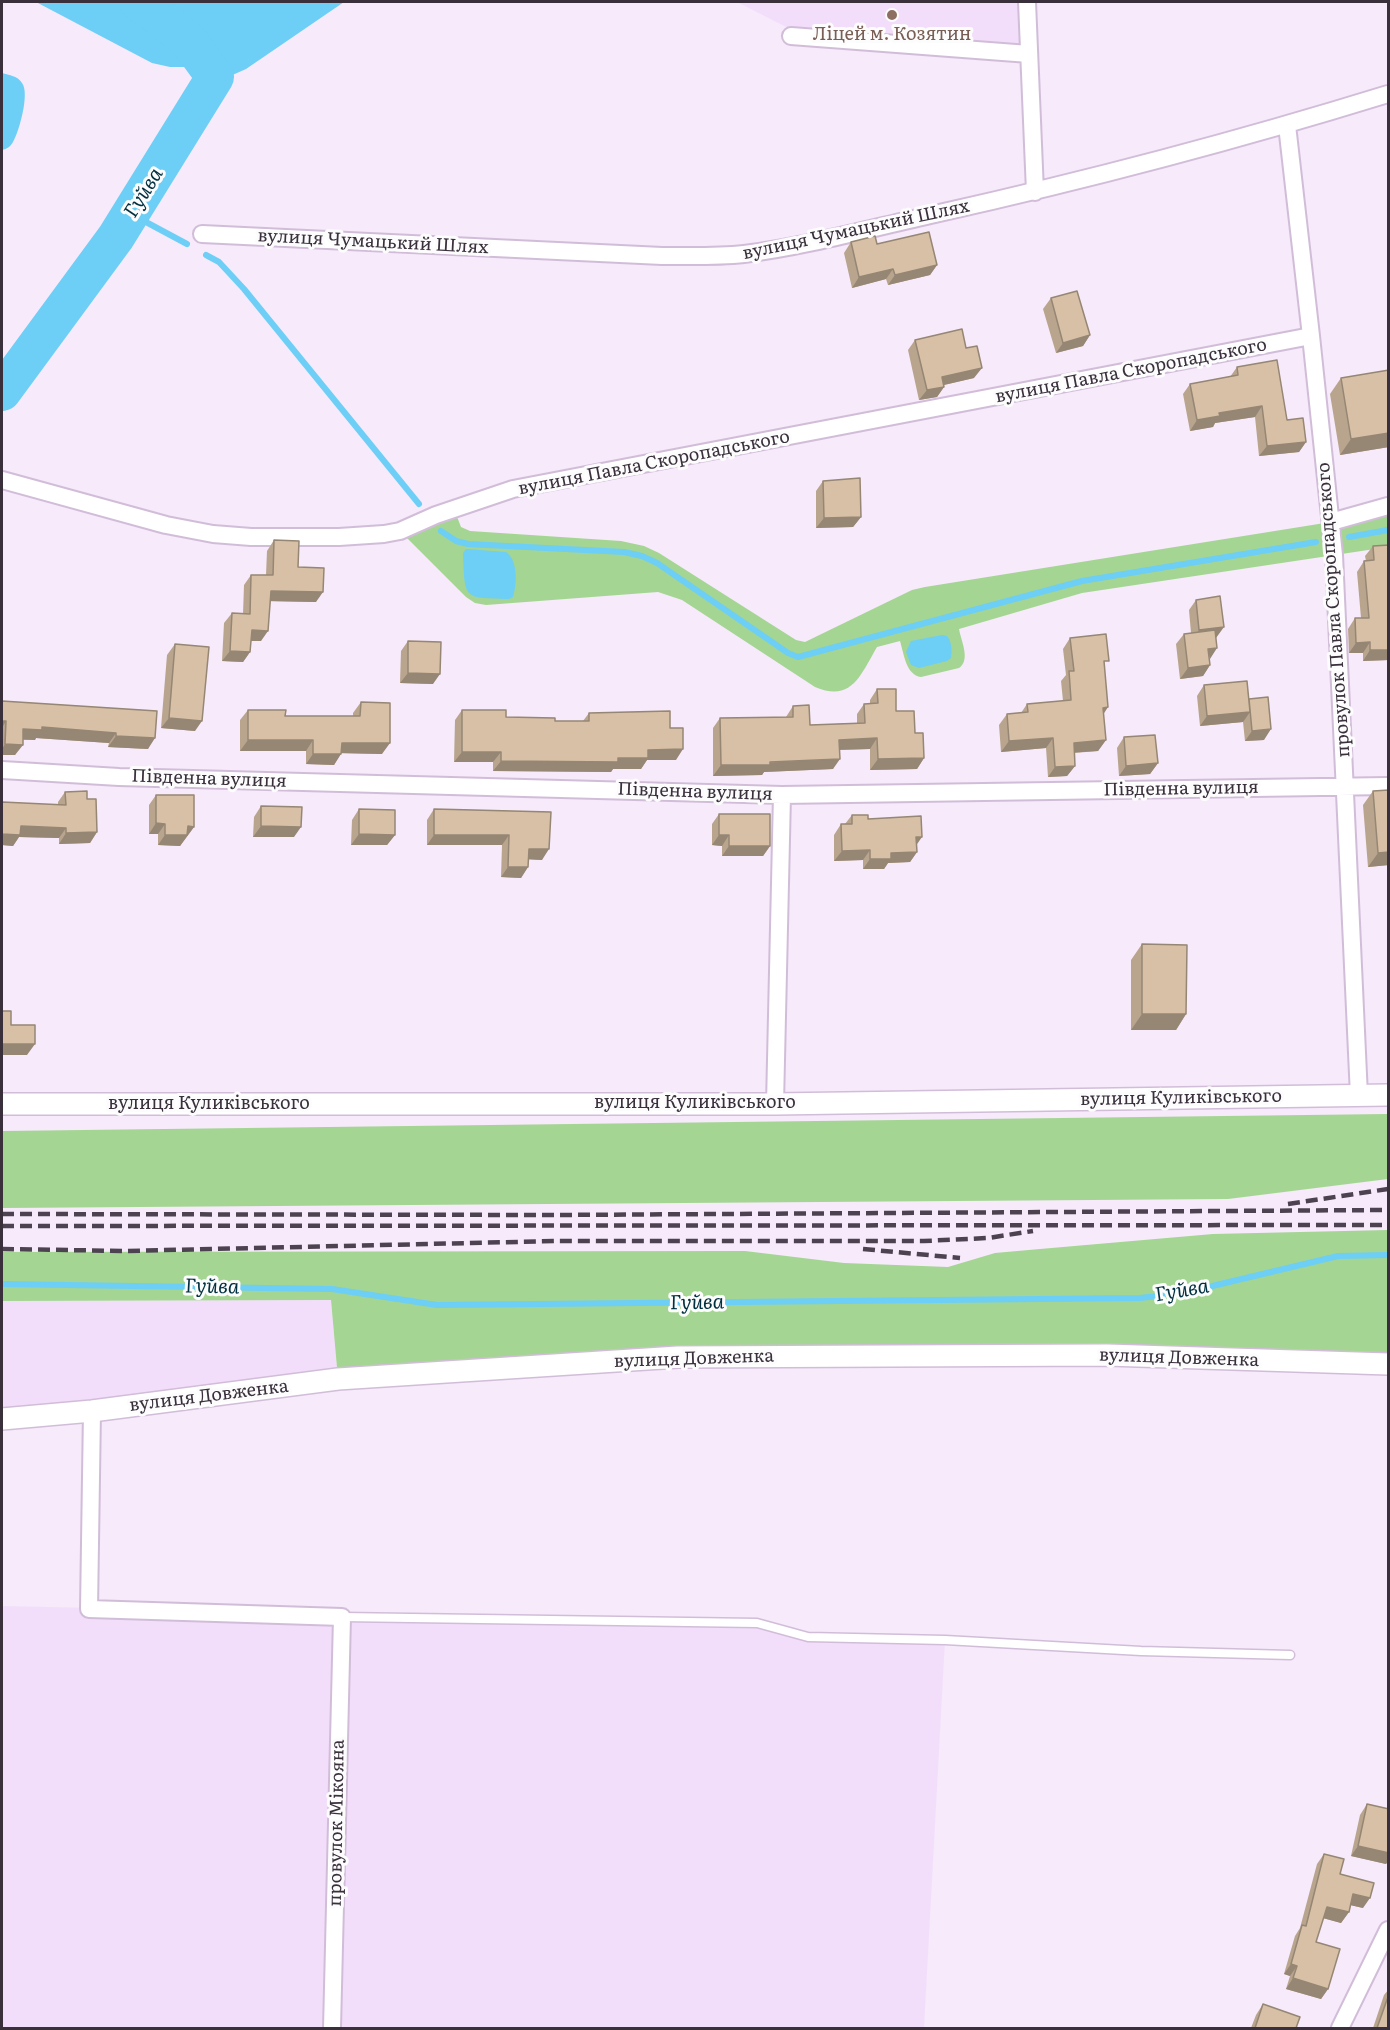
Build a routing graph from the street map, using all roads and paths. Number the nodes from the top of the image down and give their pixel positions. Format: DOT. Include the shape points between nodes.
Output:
graph roads {
  1 [pos="1028,2"];
  2 [pos="791,36"];
  3 [pos="1029,54"];
  4 [pos="1389,94"];
  5 [pos="1287,125"];
  6 [pos="1035,192"];
  7 [pos="202,234"];
  8 [pos="1311,336"];
  9 [pos="2,480"];
  10 [pos="1389,506"];
  11 [pos="1331,522"];
  12 [pos="2,770"];
  13 [pos="1389,786"];
  14 [pos="1346,787"];
  15 [pos="782,795"];
  16 [pos="1389,1095"];
  17 [pos="1359,1096"];
  18 [pos="2,1104"];
  19 [pos="775,1104"];
  20 [pos="1389,1364"];
  21 [pos="92,1411"];
  22 [pos="2,1419"];
  23 [pos="342,1617"];
  24 [pos="1290,1655"];
  25 [pos="1389,1930"];
  26 [pos="332,2028"];
  27 [pos="1340,2028"];
  1 -- 3 [label="street"];
  2 -- 3 [label="street"];
  3 -- 6 [label="street"];
  4 -- 5 [label="street, вулиця Чумацький Шлях"];
  5 -- 6 [label="street, вулиця Чумацький Шлях"];
  5 -- 8 [label="street, провулок Павла Скоропадського"];
  6 -- 7 [label="street, вулиця Чумацький Шлях" via="789,246 701,257"];
  8 -- 9 [label="street, вулиця Павла Скоропадського" via="513,489 400,531 376,535 284,537 207,533 150,522"];
  8 -- 11 [label="street, провулок Павла Скоропадського"];
  10 -- 11 [label="street"];
  11 -- 14 [label="street, провулок Павла Скоропадського"];
  12 -- 15 [label="street, Південна вулиця" via="119,777"];
  13 -- 14 [label="street, Південна вулиця"];
  14 -- 15 [label="street, Південна вулиця"];
  14 -- 17 [label="street, провулок Павла Скоропадського"];
  15 -- 19 [label="street"];
  16 -- 17 [label="street, вулиця Куликівського"];
  17 -- 19 [label="street, вулиця Куликівського"];
  18 -- 19 [label="street, вулиця Куликівського"];
  20 -- 21 [label="street, вулиця Довженка" via="1107,1355 678,1357 338,1379"];
  21 -- 22 [label="street, вулиця Довженка"];
  21 -- 23 [label="street" via="89,1609"];
  23 -- 24 [label="lane" via="757,1623 808,1637"];
  23 -- 26 [label="street, провулок Мікояна"];
  25 -- 27 [label="street"];
}
